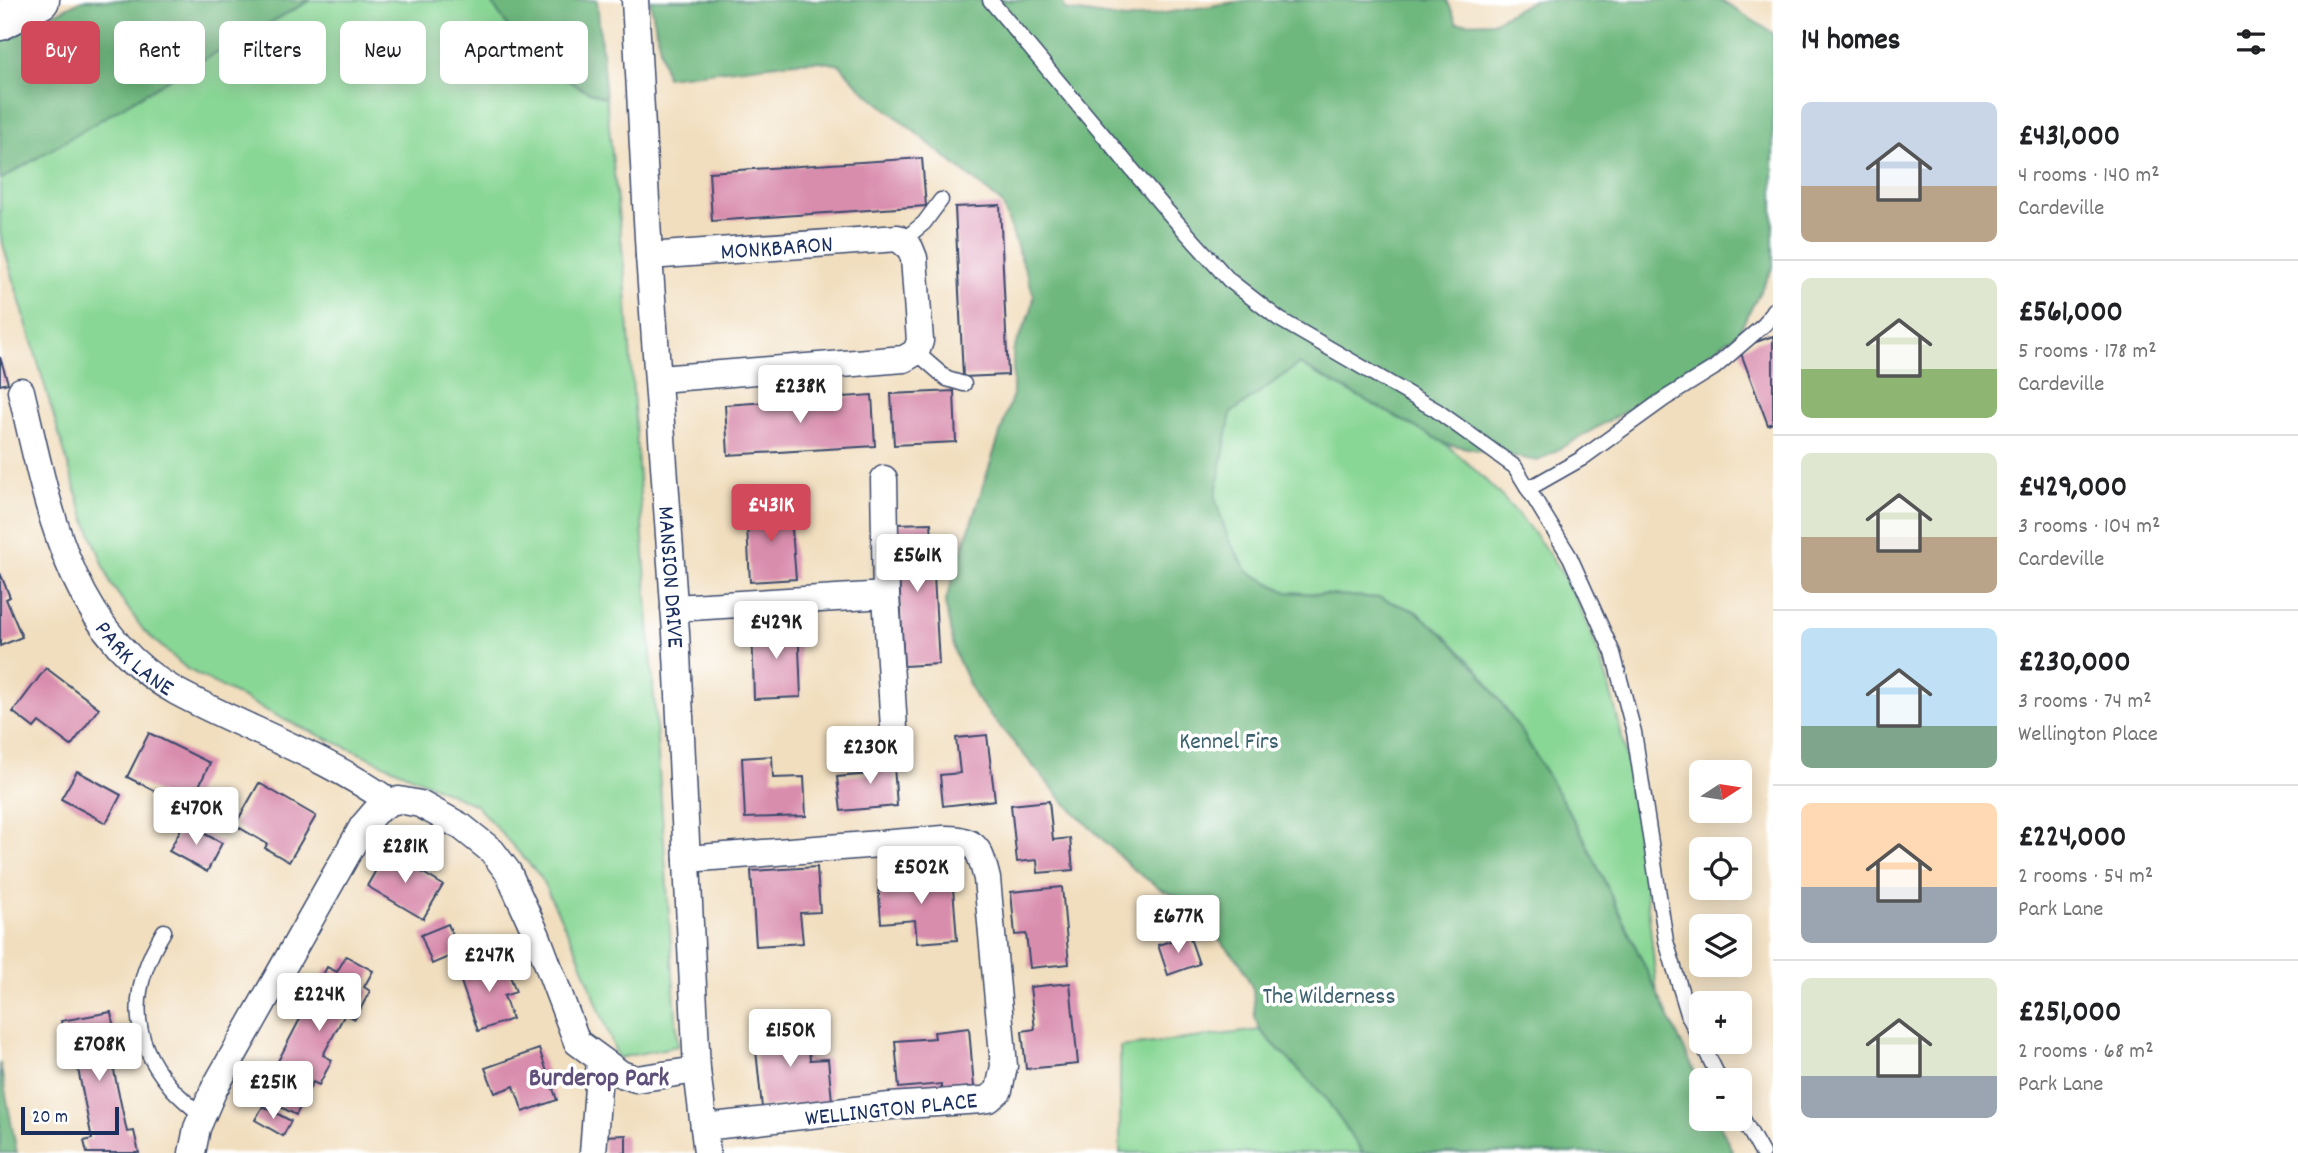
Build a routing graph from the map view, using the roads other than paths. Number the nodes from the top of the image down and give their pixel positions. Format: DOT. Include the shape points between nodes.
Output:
graph roads {
  1 [pos="40,0"];
  2 [pos="635,0"];
  3 [pos="990,0"];
  4 [pos="0,21"];
  5 [pos="941,200"];
  6 [pos="902,241"];
  7 [pos="649,256"];
  8 [pos="1773,310"];
  9 [pos="916,352"];
  10 [pos="659,379"];
  11 [pos="964,384"];
  12 [pos="21,391"];
  13 [pos="884,479"];
  14 [pos="1528,489"];
  15 [pos="887,595"];
  16 [pos="674,608"];
  17 [pos="894,729"];
  18 [pos="390,802"];
  19 [pos="687,859"];
  20 [pos="164,931"];
  21 [pos="1689,1017"];
  22 [pos="600,1060"];
  23 [pos="697,1070"];
  24 [pos="202,1116"];
  25 [pos="1750,1131"];
  26 [pos="705,1140"];
  27 [pos="192,1153"];
  28 [pos="593,1153"];
  29 [pos="1762,1153"];
  1 -- 4 [label="main road"];
  2 -- 7 [label="street, MANSION DRIVE"];
  3 -- 14 [label="lane" via="1229,280 1279,319 1436,410 1515,467"];
  5 -- 6 [label="lane"];
  6 -- 7 [label="street, MONKBARON" via="894,237"];
  6 -- 9 [label="street" via="914,258 920,341"];
  7 -- 10 [label="street, MANSION DRIVE"];
  8 -- 14 [label="lane" via="1765,324 1714,368 1581,459"];
  9 -- 10 [label="street" via="904,359 879,362"];
  9 -- 11 [label="lane" via="947,379"];
  10 -- 16 [label="street, MANSION DRIVE"];
  12 -- 18 [label="street, PARK LANE" via="58,532 86,599 108,635 136,665 176,691 337,769"];
  13 -- 15 [label="street"];
  14 -- 21 [label="lane" via="1570,557 1613,653 1634,732 1666,941"];
  15 -- 16 [label="street"];
  15 -- 17 [label="street"];
  16 -- 19 [label="street, MANSION DRIVE"];
  18 -- 22 [label="street, PARK LANE" via="420,804 462,827 492,851 508,872 532,925 577,1042"];
  18 -- 24 [label="street" via="363,826"];
  19 -- 23 [label="street, MANSION DRIVE"];
  19 -- 26 [label="street, WELLINGTON PLACE" via="944,839 972,843 987,879 1004,1066 999,1090 989,1099 890,1106"];
  20 -- 24 [label="lane" via="149,955 141,981 140,1030 144,1049 170,1087"];
  22 -- 23 [label="street, PARK LANE" via="636,1079"];
  22 -- 28 [label="street"];
  23 -- 26 [label="street, MANSION DRIVE"];
  24 -- 27 [label="street"];
  25 -- 29 [label="lane"];
}
